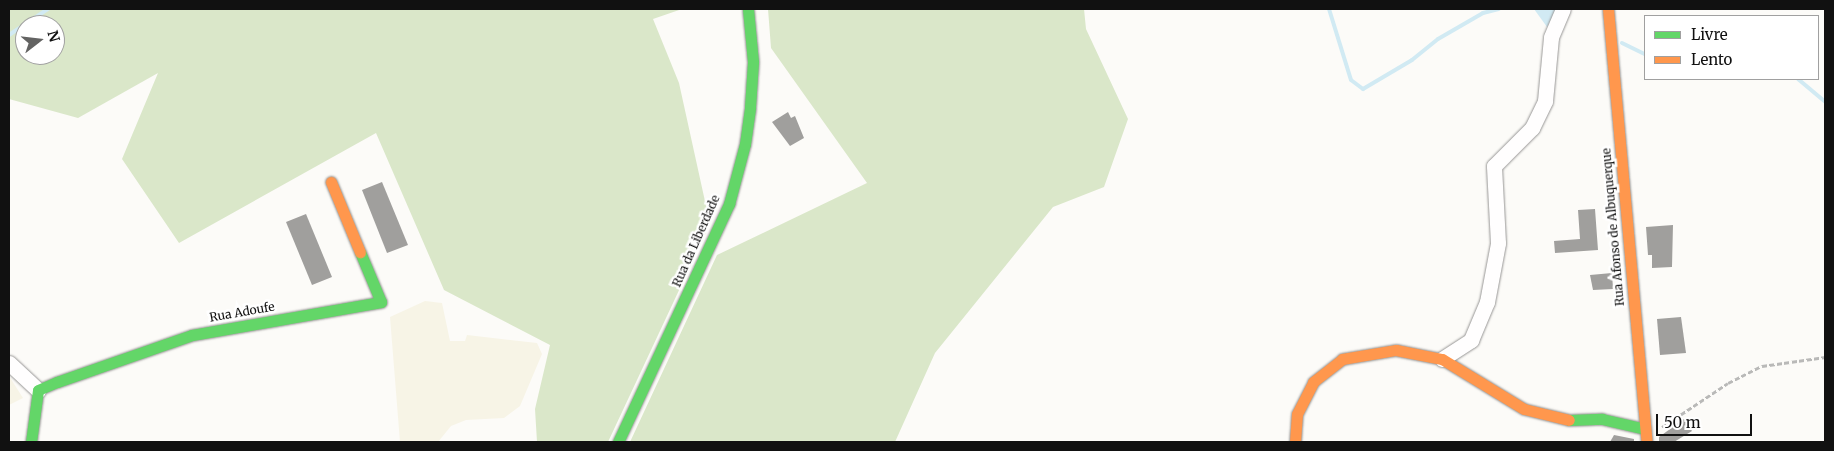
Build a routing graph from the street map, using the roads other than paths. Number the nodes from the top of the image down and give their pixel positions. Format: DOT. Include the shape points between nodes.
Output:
graph roads {
  1 [pos="748,9"];
  2 [pos="1563,9"];
  3 [pos="1608,9"];
  4 [pos="331,182"];
  5 [pos="1442,359"];
  6 [pos="9,363"];
  7 [pos="38,390"];
  8 [pos="1646,436"];
  9 [pos="31,442"];
  10 [pos="618,442"];
  11 [pos="1295,442"];
  1 -- 10 [label="street, Rua da Liberdade" via="753,62 750,107 745,144 729,204"];
  2 -- 5 [label="street" via="1551,37 1545,101 1532,128 1494,166 1498,243 1487,302 1471,340"];
  3 -- 8 [label="street, Rua Afonso de Albuquerque"];
  4 -- 7 [label="street, Rua Adoufe" via="381,302 192,335"];
  5 -- 8 [label="street" via="1524,409 1559,420 1602,419"];
  5 -- 11 [label="street" via="1396,350 1342,359 1313,382 1297,414"];
  6 -- 7 [label="street"];
  7 -- 9 [label="street"];
}
